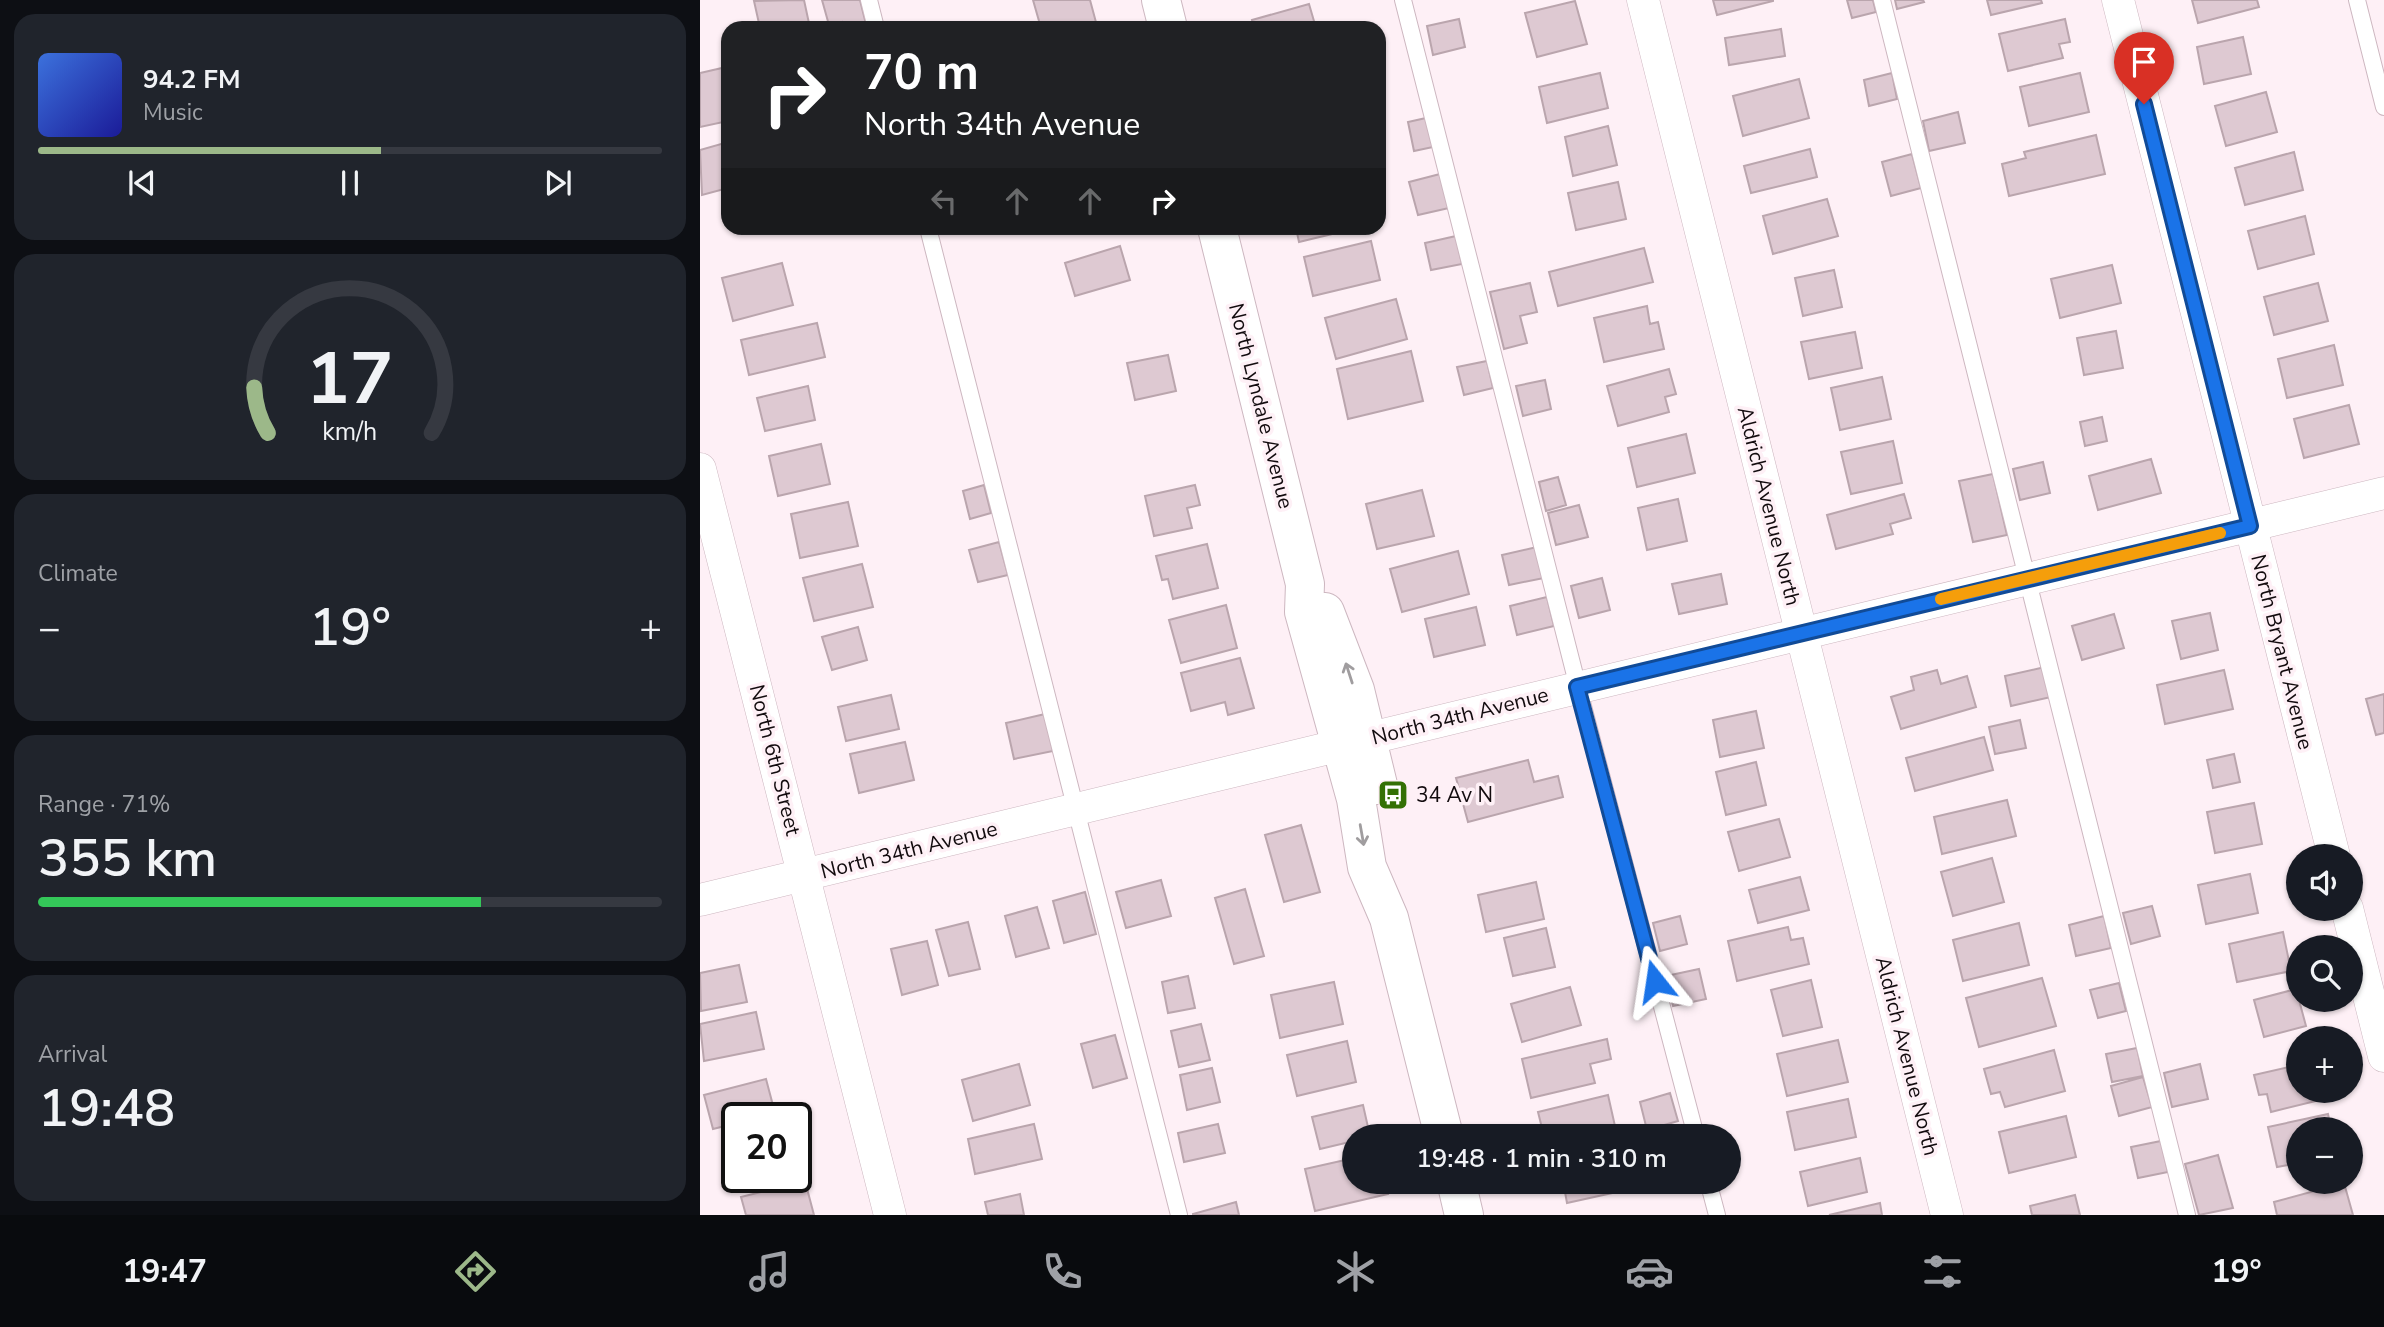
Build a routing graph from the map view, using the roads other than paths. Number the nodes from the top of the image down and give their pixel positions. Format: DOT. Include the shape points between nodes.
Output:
graph roads {
  1 [pos="869,0"];
  2 [pos="1161,0"];
  3 [pos="1403,0"];
  4 [pos="1643,0"];
  5 [pos="1882,0"];
  6 [pos="2118,0"];
  7 [pos="2357,0"];
  8 [pos="874,21"];
  9 [pos="1166,21"];
  10 [pos="2384,107"];
  11 [pos="930,235"];
  12 [pos="1219,235"];
  13 [pos="700,469"];
  14 [pos="2384,493"];
  15 [pos="2250,526"];
  16 [pos="2027,577"];
  17 [pos="1802,636"];
  18 [pos="1577,687"];
  19 [pos="1354,742"];
  20 [pos="1078,809"];
  21 [pos="2330,844"];
  22 [pos="805,876"];
  23 [pos="700,900"];
  24 [pos="2350,921"];
  25 [pos="2384,1056"];
  26 [pos="1441,1124"];
  27 [pos="1693,1124"];
  28 [pos="1459,1194"];
  29 [pos="1711,1194"];
  30 [pos="890,1215"];
  31 [pos="1179,1215"];
  32 [pos="1464,1215"];
  33 [pos="1717,1215"];
  34 [pos="1947,1215"];
  35 [pos="2187,1215"];
  1 -- 8 [label="lane"];
  2 -- 9 [label="street"];
  3 -- 18 [label="lane"];
  4 -- 17 [label="street, Aldrich Avenue North"];
  5 -- 16 [label="lane"];
  6 -- 15 [label="street, North Bryant Avenue"];
  7 -- 10 [label="lane"];
  11 -- 20 [label="lane"];
  12 -- 19 [label="street, North Lyndale Avenue" via="1305,584 1304,612"];
  13 -- 22 [label="street, North 6th Street"];
  14 -- 15 [label="street, North 34th Avenue"];
  15 -- 16 [label="street, North 34th Avenue"];
  15 -- 21 [label="street, North Bryant Avenue"];
  16 -- 17 [label="street, North 34th Avenue"];
  16 -- 35 [label="lane"];
  17 -- 18 [label="street, North 34th Avenue"];
  17 -- 34 [label="street, Aldrich Avenue North"];
  18 -- 19 [label="street, North 34th Avenue"];
  18 -- 27 [label="lane"];
  19 -- 20 [label="street, North 34th Avenue"];
  19 -- 26 [label="street, North Lyndale Avenue" via="1390,836 1393,880 1389,918"];
  20 -- 22 [label="street, North 34th Avenue"];
  20 -- 31 [label="lane"];
  22 -- 23 [label="street, North 34th Avenue"];
  22 -- 30 [label="street, North 6th Street"];
  24 -- 25 [label="street"];
  28 -- 32 [label="street"];
  29 -- 33 [label="lane"];
}
